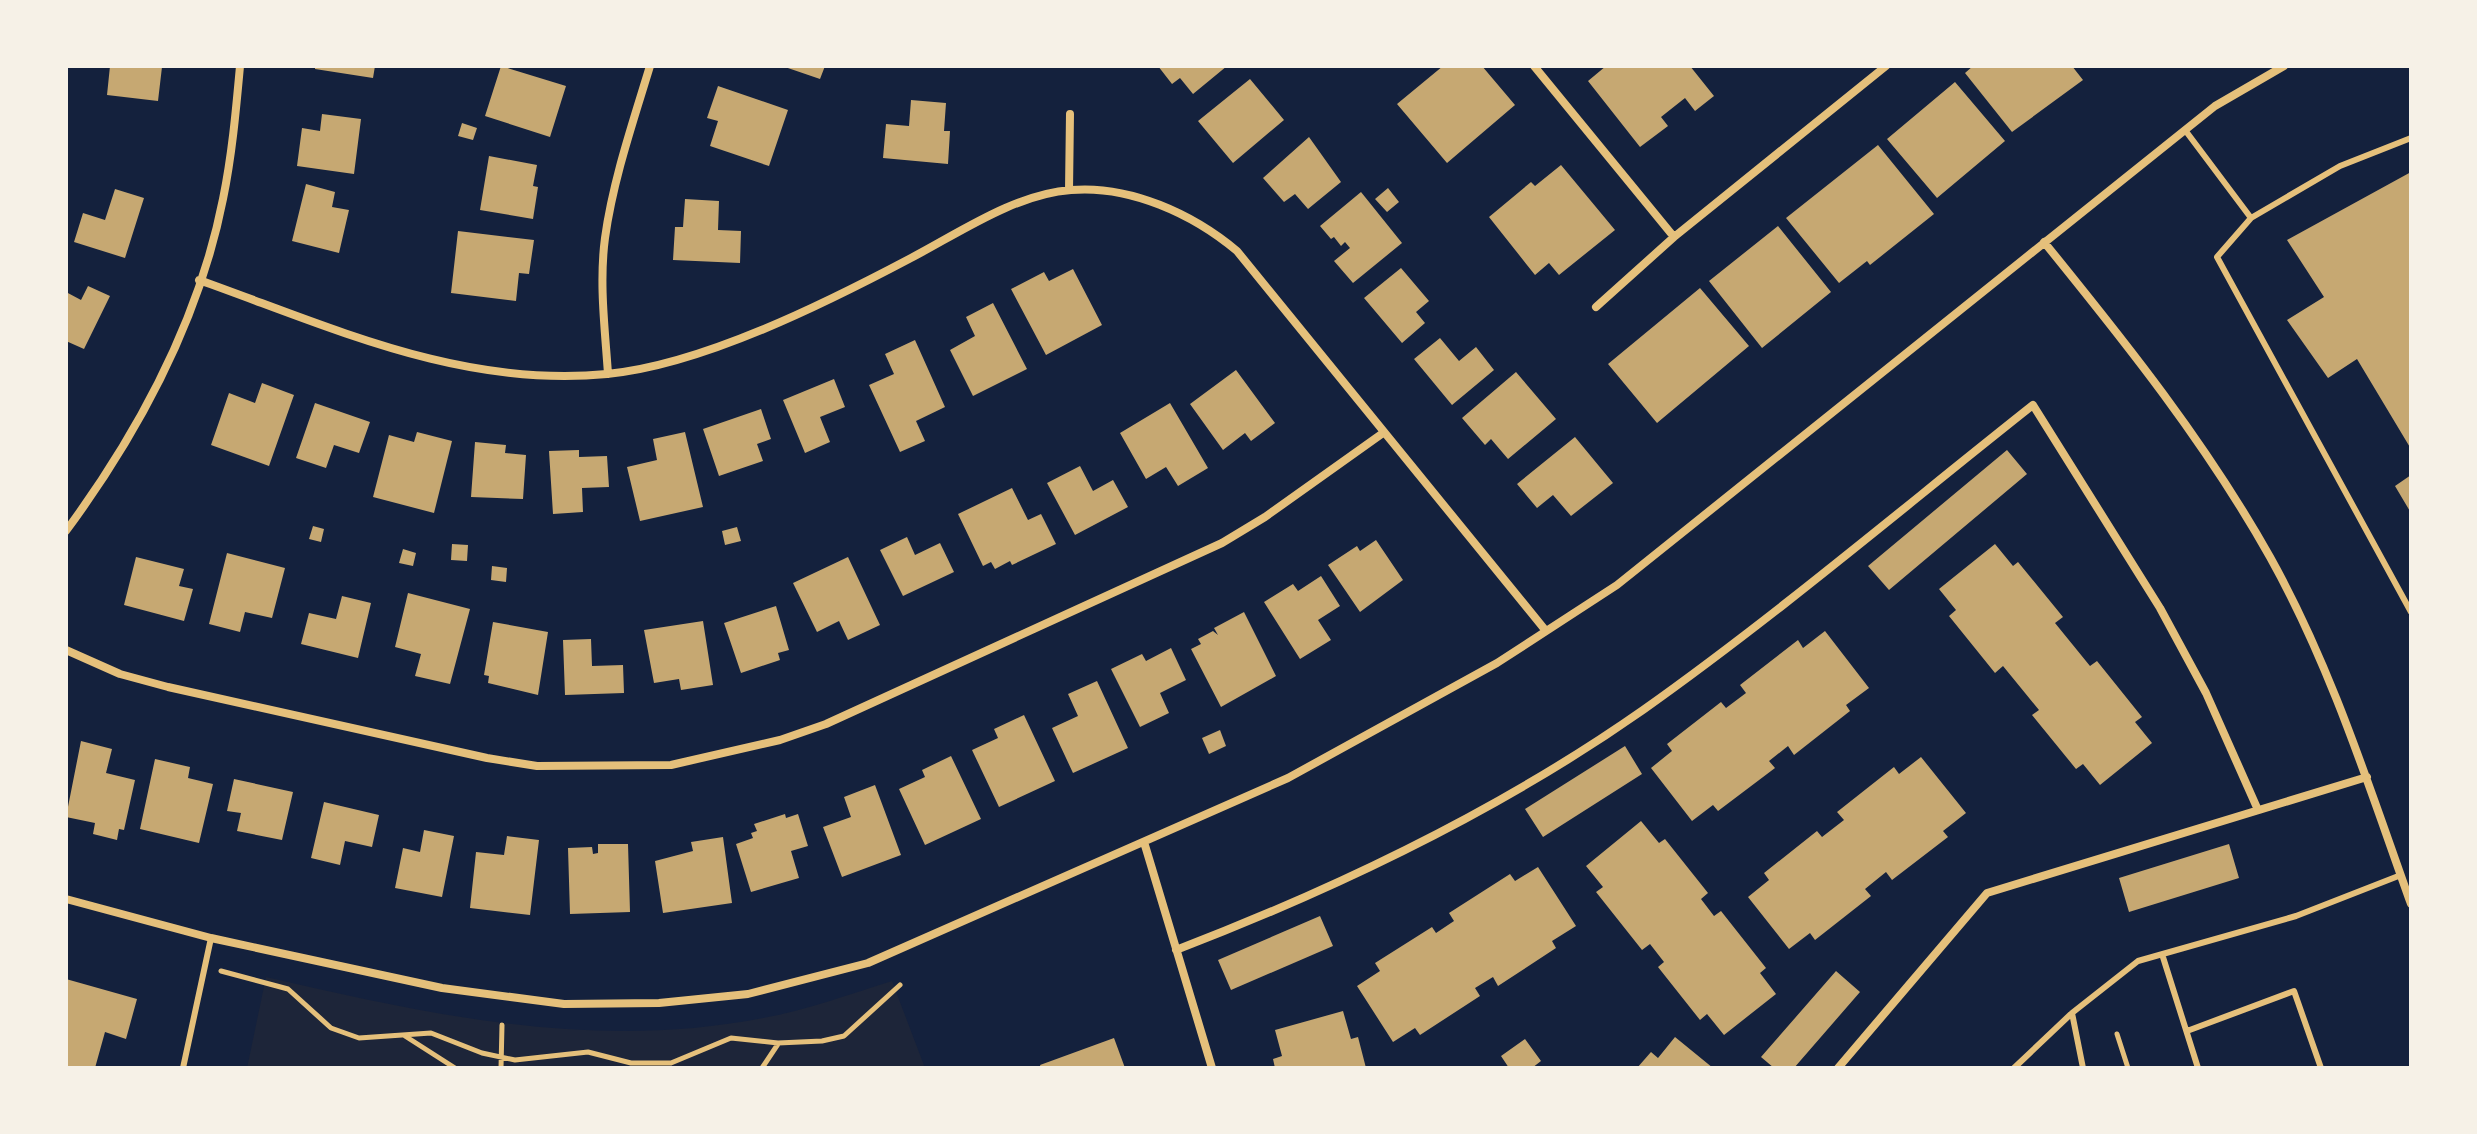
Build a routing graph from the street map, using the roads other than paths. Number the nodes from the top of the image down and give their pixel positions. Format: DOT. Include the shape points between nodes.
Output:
graph roads {
  1 [pos="240,66"];
  2 [pos="650,66"];
  3 [pos="1534,66"];
  4 [pos="1886,66"];
  5 [pos="2284,66"];
  6 [pos="1070,114"];
  7 [pos="2185,130"];
  8 [pos="2411,138"];
  9 [pos="1069,190"];
  10 [pos="2251,218"];
  11 [pos="1674,237"];
  12 [pos="2044,242"];
  13 [pos="199,280"];
  14 [pos="1596,307"];
  15 [pos="608,374"];
  16 [pos="1383,433"];
  17 [pos="66,531"];
  18 [pos="2411,612"];
  19 [pos="1546,631"];
  20 [pos="66,650"];
  21 [pos="2367,777"];
  22 [pos="2258,810"];
  23 [pos="1144,842"];
  24 [pos="2401,875"];
  25 [pos="66,899"];
  26 [pos="2411,904"];
  27 [pos="211,938"];
  28 [pos="1176,950"];
  29 [pos="2162,954"];
  30 [pos="2072,1013"];
  31 [pos="2187,1031"];
  32 [pos="183,1068"];
  33 [pos="1212,1068"];
  34 [pos="1838,1068"];
  35 [pos="2014,1068"];
  36 [pos="2083,1068"];
  37 [pos="2198,1068"];
  38 [pos="2321,1068"];
  1 -- 13 [label="street" via="223,201"];
  2 -- 15 [label="street" via="605,239"];
  3 -- 11 [label="street"];
  4 -- 11 [label="street"];
  5 -- 7 [label="street"];
  6 -- 9 [label="street"];
  7 -- 10 [label="lane"];
  7 -- 12 [label="street"];
  8 -- 10 [label="lane" via="2340,166"];
  9 -- 15 [label="street" via="1016,205 732,341"];
  9 -- 16 [label="street" via="1132,196 1211,229 1262,279"];
  10 -- 18 [label="lane" via="2217,257"];
  11 -- 14 [label="street"];
  12 -- 19 [label="street" via="1617,585"];
  12 -- 21 [label="street" via="2172,403 2240,506 2304,625"];
  13 -- 15 [label="street" via="419,358 504,374"];
  13 -- 17 [label="street" via="151,400"];
  16 -- 19 [label="street"];
  16 -- 20 [label="street" via="1265,517 1174,567 826,724 671,765 588,768 487,758 168,687 120,674"];
  19 -- 23 [label="street" via="1365,739"];
  21 -- 22 [label="street"];
  21 -- 24 [label="street"];
  22 -- 28 [label="street" via="2206,693 2160,608 2033,405 1710,661 1573,754 1391,859"];
  22 -- 34 [label="street" via="1987,893"];
  23 -- 27 [label="street" via="868,963 807,981 703,1000 564,1004 505,997"];
  23 -- 28 [label="street"];
  24 -- 26 [label="street"];
  24 -- 29 [label="lane" via="2296,916"];
  25 -- 27 [label="street"];
  27 -- 32 [label="lane"];
  28 -- 33 [label="street"];
  29 -- 30 [label="lane" via="2138,961"];
  29 -- 31 [label="lane"];
  30 -- 35 [label="lane"];
  30 -- 36 [label="lane"];
  31 -- 37 [label="lane"];
  31 -- 38 [label="lane" via="2294,991"];
}
